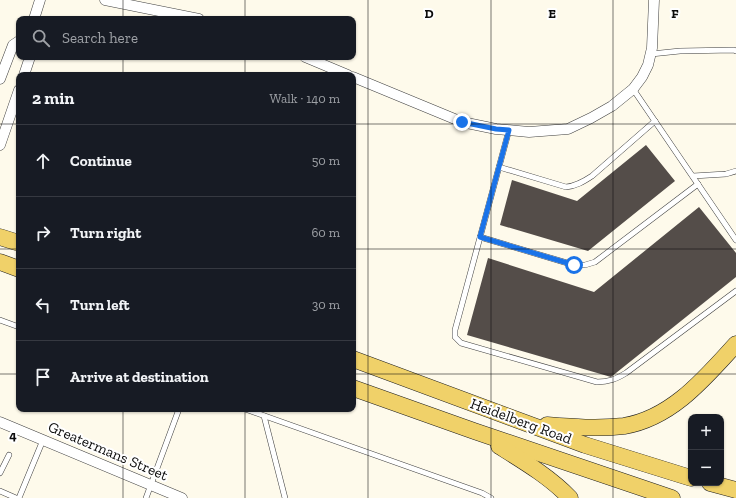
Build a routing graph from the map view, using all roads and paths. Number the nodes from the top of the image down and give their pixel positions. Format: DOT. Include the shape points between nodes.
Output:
graph roads {
  1 [pos="105,0"];
  2 [pos="654,0"];
  3 [pos="38,1"];
  4 [pos="35,16"];
  5 [pos="184,16"];
  6 [pos="16,44"];
  7 [pos="736,51"];
  8 [pos="650,54"];
  9 [pos="29,60"];
  10 [pos="312,60"];
  11 [pos="25,72"];
  12 [pos="341,72"];
  13 [pos="356,78"];
  14 [pos="0,79"];
  15 [pos="633,89"];
  16 [pos="16,97"];
  17 [pos="655,121"];
  18 [pos="3,126"];
  19 [pos="509,130"];
  20 [pos="0,145"];
  21 [pos="499,167"];
  22 [pos="736,171"];
  23 [pos="692,176"];
  24 [pos="698,184"];
  25 [pos="0,236"];
  26 [pos="480,237"];
  27 [pos="736,240"];
  28 [pos="16,242"];
  29 [pos="0,262"];
  30 [pos="16,268"];
  31 [pos="736,291"];
  32 [pos="0,320"];
  33 [pos="16,326"];
  34 [pos="736,344"];
  35 [pos="356,360"];
  36 [pos="356,389"];
  37 [pos="178,412"];
  38 [pos="253,412"];
  39 [pos="264,416"];
  40 [pos="0,422"];
  41 [pos="527,424"];
  42 [pos="474,431"];
  43 [pos="43,440"];
  44 [pos="9,455"];
  45 [pos="0,473"];
  46 [pos="688,477"];
  47 [pos="151,485"];
  48 [pos="721,486"];
  49 [pos="736,490"];
  50 [pos="0,491"];
  51 [pos="17,498"];
  52 [pos="146,498"];
  53 [pos="182,498"];
  54 [pos="286,498"];
  55 [pos="491,498"];
  56 [pos="570,498"];
  57 [pos="672,498"];
  1 -- 5 [label="street"];
  2 -- 8 [label="street"];
  3 -- 4 [label="street"];
  6 -- 14 [label="street"];
  7 -- 8 [label="lane"];
  8 -- 15 [label="street" via="648,65"];
  9 -- 11 [label="street"];
  10 -- 12 [label="street"];
  13 -- 19 [label="street" via="462,122"];
  15 -- 17 [label="lane"];
  15 -- 19 [label="street" via="607,109 568,129 528,132"];
  16 -- 18 [label="street"];
  17 -- 21 [label="lane" via="592,176 574,186 566,187"];
  17 -- 23 [label="lane"];
  18 -- 20 [label="street"];
  19 -- 21 [label="lane"];
  21 -- 26 [label="lane"];
  22 -- 23 [label="lane"];
  23 -- 24 [label="lane"];
  24 -- 26 [label="lane" via="595,262 585,265 574,265"];
  24 -- 27 [label="lane"];
  25 -- 28 [label="main road"];
  26 -- 31 [label="lane" via="455,337 461,343 597,382 616,379 626,373"];
  29 -- 30 [label="main road"];
  32 -- 33 [label="lane"];
  34 -- 41 [label="main road" via="680,401 647,419 603,428"];
  35 -- 41 [label="main road, Heidelberg Road"];
  36 -- 42 [label="main road, Heidelberg Road"];
  37 -- 47 [label="lane"];
  38 -- 39 [label="lane"];
  39 -- 54 [label="lane"];
  39 -- 55 [label="lane" via="482,492"];
  40 -- 43 [label="street, Greatermans Street"];
  41 -- 46 [label="main road, Heidelberg Road"];
  42 -- 56 [label="main road" via="531,466"];
  42 -- 57 [label="main road, Heidelberg Road"];
  43 -- 47 [label="street, Greatermans Street"];
  43 -- 51 [label="lane"];
  44 -- 45 [label="lane"];
  47 -- 52 [label="lane"];
  47 -- 53 [label="street, Greatermans Street"];
  48 -- 49 [label="main road"];
  50 -- 51 [label="lane"];
}
